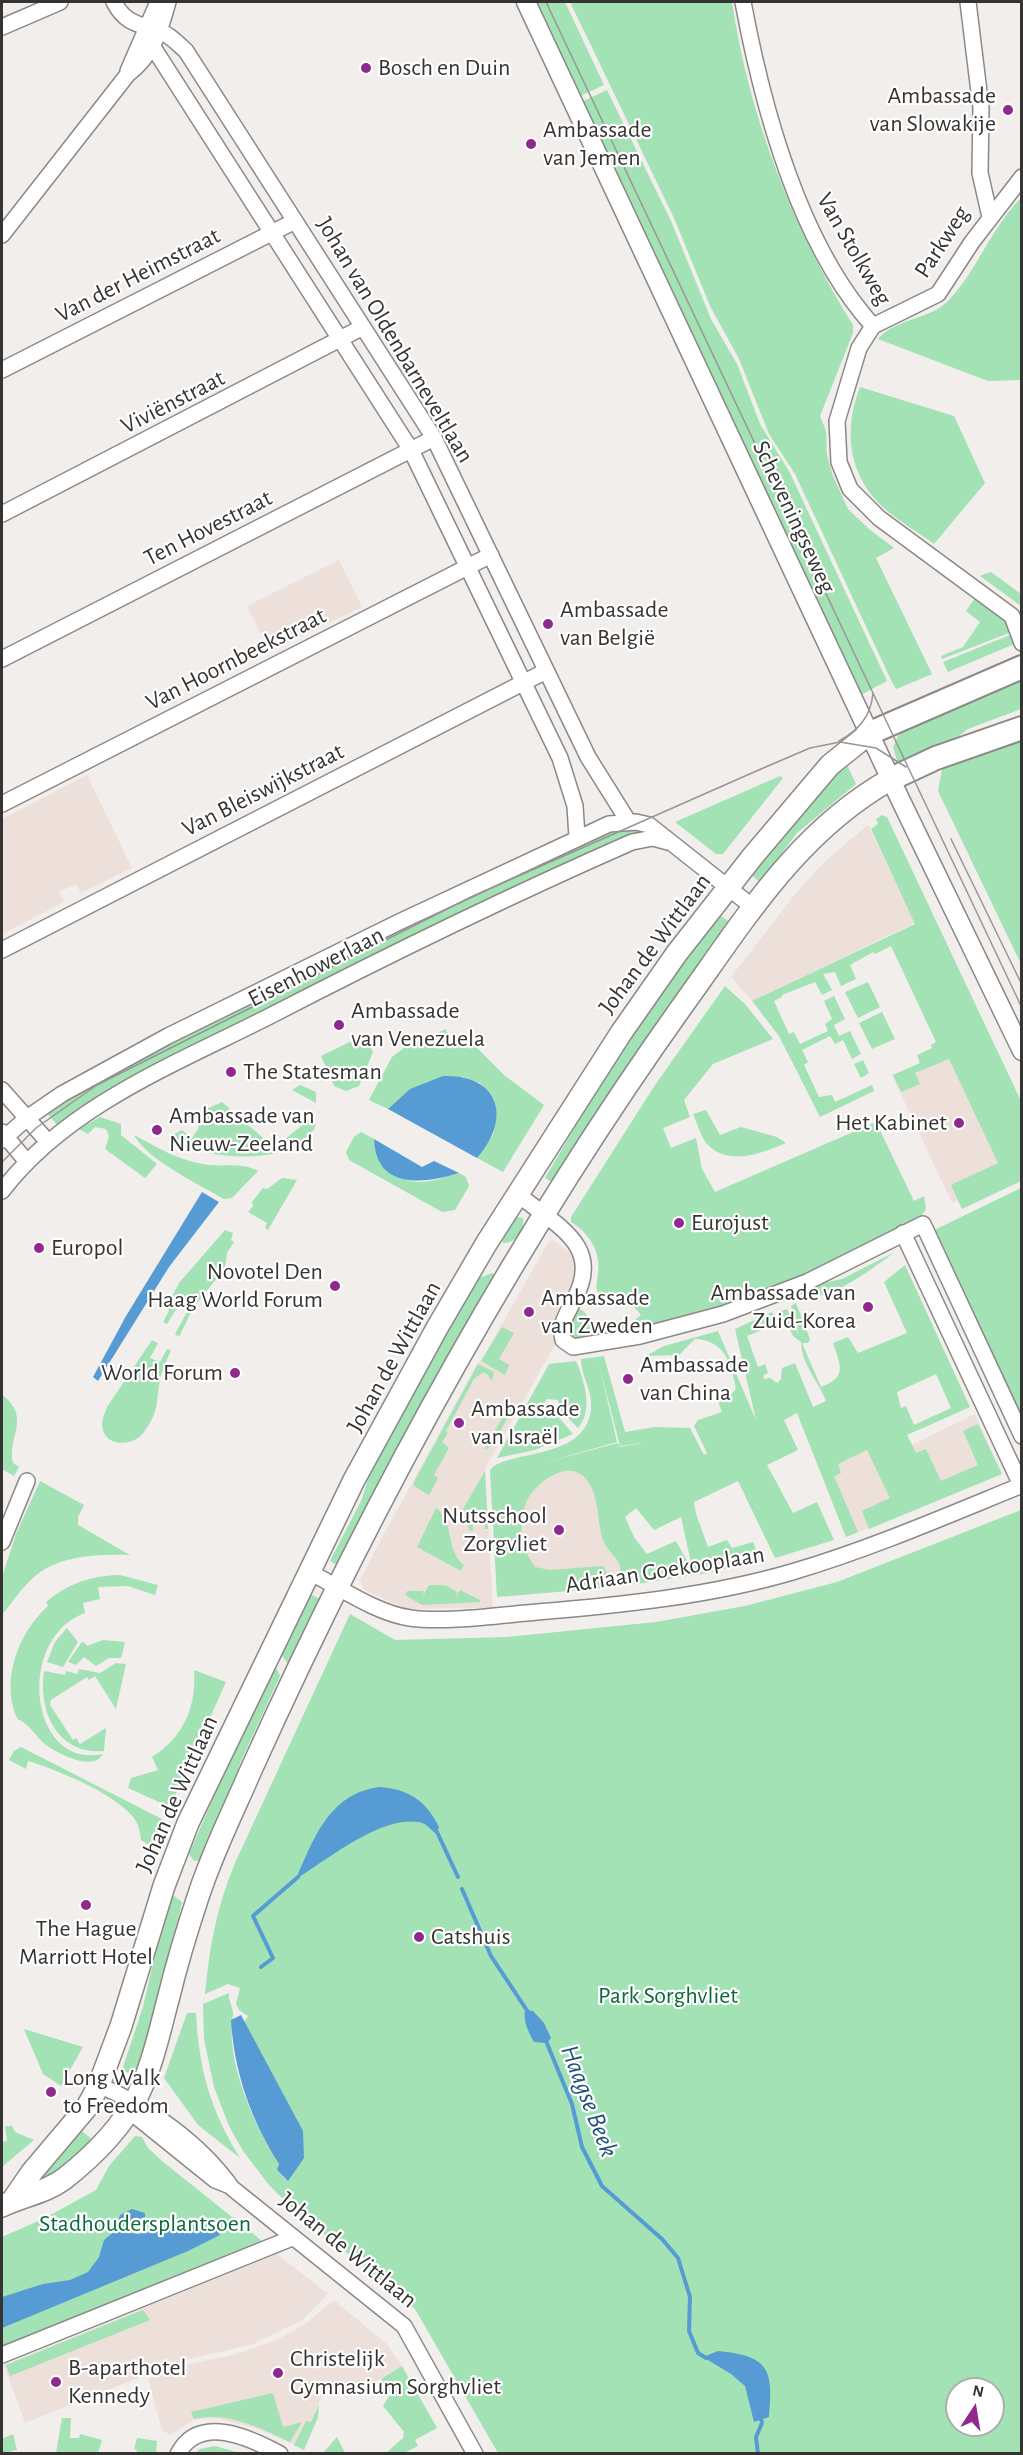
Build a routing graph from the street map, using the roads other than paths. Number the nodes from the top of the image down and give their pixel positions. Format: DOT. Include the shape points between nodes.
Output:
graph roads {
  1 [pos="60,2"];
  2 [pos="114,2"];
  3 [pos="158,2"];
  4 [pos="168,2"];
  5 [pos="526,2"];
  6 [pos="743,2"];
  7 [pos="968,2"];
  8 [pos="2,27"];
  9 [pos="153,31"];
  10 [pos="153,47"];
  11 [pos="128,74"];
  12 [pos="1022,177"];
  13 [pos="990,217"];
  14 [pos="295,221"];
  15 [pos="272,232"];
  16 [pos="2,235"];
  17 [pos="873,326"];
  18 [pos="363,327"];
  19 [pos="341,341"];
  20 [pos="2,370"];
  21 [pos="434,438"];
  22 [pos="411,450"];
  23 [pos="2,514"];
  24 [pos="490,555"];
  25 [pos="468,566"];
  26 [pos="1017,611"];
  27 [pos="1022,643"];
  28 [pos="2,659"];
  29 [pos="1022,667"];
  30 [pos="546,671"];
  31 [pos="523,683"];
  32 [pos="1022,728"];
  33 [pos="870,734"];
  34 [pos="891,779"];
  35 [pos="2,804"];
  36 [pos="628,821"];
  37 [pos="577,837"];
  38 [pos="679,847"];
  39 [pos="728,888"];
  40 [pos="754,908"];
  41 [pos="2,950"];
  42 [pos="1022,1051"];
  43 [pos="2,1090"];
  44 [pos="27,1118"];
  45 [pos="3,1136"];
  46 [pos="48,1142"];
  47 [pos="27,1162"];
  48 [pos="2,1191"];
  49 [pos="519,1195"];
  50 [pos="545,1216"];
  51 [pos="903,1233"];
  52 [pos="1022,1436"];
  53 [pos="27,1481"];
  54 [pos="1021,1485"];
  55 [pos="2,1542"];
  56 [pos="311,1573"];
  57 [pos="339,1587"];
  58 [pos="176,1853"];
  59 [pos="206,1872"];
  60 [pos="99,2085"];
  61 [pos="131,2106"];
  62 [pos="7,2204"];
  63 [pos="292,2238"];
  64 [pos="2,2355"];
  65 [pos="178,2454"];
  66 [pos="280,2454"];
  67 [pos="474,2454"];
  1 -- 8 [label="street"];
  2 -- 9 [label="street, Johan van Oldenbarneveltlaan" via="126,19"];
  3 -- 9 [label="street"];
  4 -- 9 [label="street"];
  5 -- 33 [label="street, Scheveningseweg"];
  6 -- 17 [label="street, Van Stolkweg" via="768,112 791,180 814,234 858,310"];
  7 -- 13 [label="street, Parkweg" via="981,108 980,173"];
  9 -- 10 [label="street"];
  9 -- 11 [label="street" via="130,62"];
  9 -- 14 [label="street, Johan van Oldenbarneveltlaan" via="186,51"];
  10 -- 11 [label="street"];
  10 -- 15 [label="street, Johan van Oldenbarneveltlaan"];
  11 -- 16 [label="street"];
  12 -- 13 [label="street"];
  13 -- 17 [label="street, Parkweg" via="938,294"];
  14 -- 15 [label="street, Van der Heimstraat"];
  14 -- 18 [label="street, Johan van Oldenbarneveltlaan"];
  15 -- 19 [label="street, Johan van Oldenbarneveltlaan"];
  15 -- 20 [label="street, Van der Heimstraat"];
  17 -- 26 [label="street, Van Stolkweg" via="859,348 837,421 839,462 850,489 879,518"];
  18 -- 19 [label="street, Viviënstraat"];
  18 -- 21 [label="street, Johan van Oldenbarneveltlaan"];
  19 -- 22 [label="street, Johan van Oldenbarneveltlaan"];
  19 -- 23 [label="street, Viviënstraat"];
  21 -- 22 [label="street, Ten Hovestraat"];
  21 -- 24 [label="street, Johan van Oldenbarneveltlaan"];
  22 -- 25 [label="street, Johan van Oldenbarneveltlaan"];
  22 -- 28 [label="street, Ten Hovestraat"];
  24 -- 25 [label="street, Van Hoornbeekstraat"];
  24 -- 30 [label="street, Johan van Oldenbarneveltlaan"];
  25 -- 31 [label="street, Johan van Oldenbarneveltlaan"];
  25 -- 35 [label="street, Van Hoornbeekstraat"];
  26 -- 27 [label="street, Van Stolkweg"];
  29 -- 33 [label="main road"];
  30 -- 31 [label="street, Van Bleiswijkstraat"];
  30 -- 36 [label="street, Johan van Oldenbarneveltlaan" via="593,767"];
  31 -- 37 [label="street, Johan van Oldenbarneveltlaan" via="564,768 575,806"];
  31 -- 41 [label="street, Van Bleiswijkstraat"];
  32 -- 34 [label="main road" via="936,758"];
  33 -- 34 [label="street, Scheveningseweg"];
  33 -- 39 [label="main road, Johan de Wittlaan" via="830,765"];
  34 -- 40 [label="main road" via="865,793 823,826"];
  34 -- 42 [label="street, Scheveningseweg"];
  36 -- 37 [label="street, Eisenhowerlaan"];
  36 -- 38 [label="street, Eisenhowerlaan" via="649,825"];
  37 -- 44 [label="street, Eisenhowerlaan" via="168,1036 62,1094"];
  38 -- 39 [label="street, Eisenhowerlaan"];
  38 -- 46 [label="street, Eisenhowerlaan" via="653,838 632,842 499,901 181,1061 99,1106"];
  39 -- 40 [label="street, Eisenhowerlaan"];
  39 -- 49 [label="main road, Johan de Wittlaan" via="621,1032"];
  40 -- 50 [label="main road" via="636,1071"];
  43 -- 44 [label="street"];
  44 -- 45 [label="street, Eisenhowerlaan"];
  44 -- 46 [label="street"];
  45 -- 47 [label="street"];
  46 -- 47 [label="street, Eisenhowerlaan"];
  47 -- 48 [label="street, Eisenhowerlaan"];
  49 -- 50 [label="street"];
  49 -- 56 [label="main road, Johan de Wittlaan" via="437,1328 354,1480"];
  50 -- 51 [label="street" via="581,1249 584,1260 585,1273 562,1325 563,1340 577,1347 723,1314 807,1282"];
  50 -- 57 [label="main road" via="405,1459"];
  51 -- 52 [label="street" via="923,1224"];
  51 -- 54 [label="street"];
  53 -- 55 [label="street"];
  54 -- 57 [label="street, Adriaan Goekooplaan" via="792,1572 663,1598 495,1616 410,1618"];
  56 -- 57 [label="street, Adriaan Goekooplaan"];
  56 -- 58 [label="main road, Johan de Wittlaan" via="207,1780"];
  57 -- 59 [label="main road" via="290,1684"];
  58 -- 59 [label="main road" via="186,1865"];
  58 -- 60 [label="main road, Johan de Wittlaan"];
  59 -- 61 [label="main road" via="160,2031"];
  60 -- 61 [label="street, Johan de Wittlaan"];
  60 -- 62 [label="main road" via="87,2107"];
  61 -- 62 [label="main road" via="99,2146 65,2178 47,2190"];
  61 -- 63 [label="street, Johan de Wittlaan" via="218,2168 232,2188"];
  63 -- 64 [label="street"];
  63 -- 67 [label="street, Johan de Wittlaan" via="404,2326"];
  65 -- 66 [label="street" via="191,2436 212,2431 248,2440"];
}
